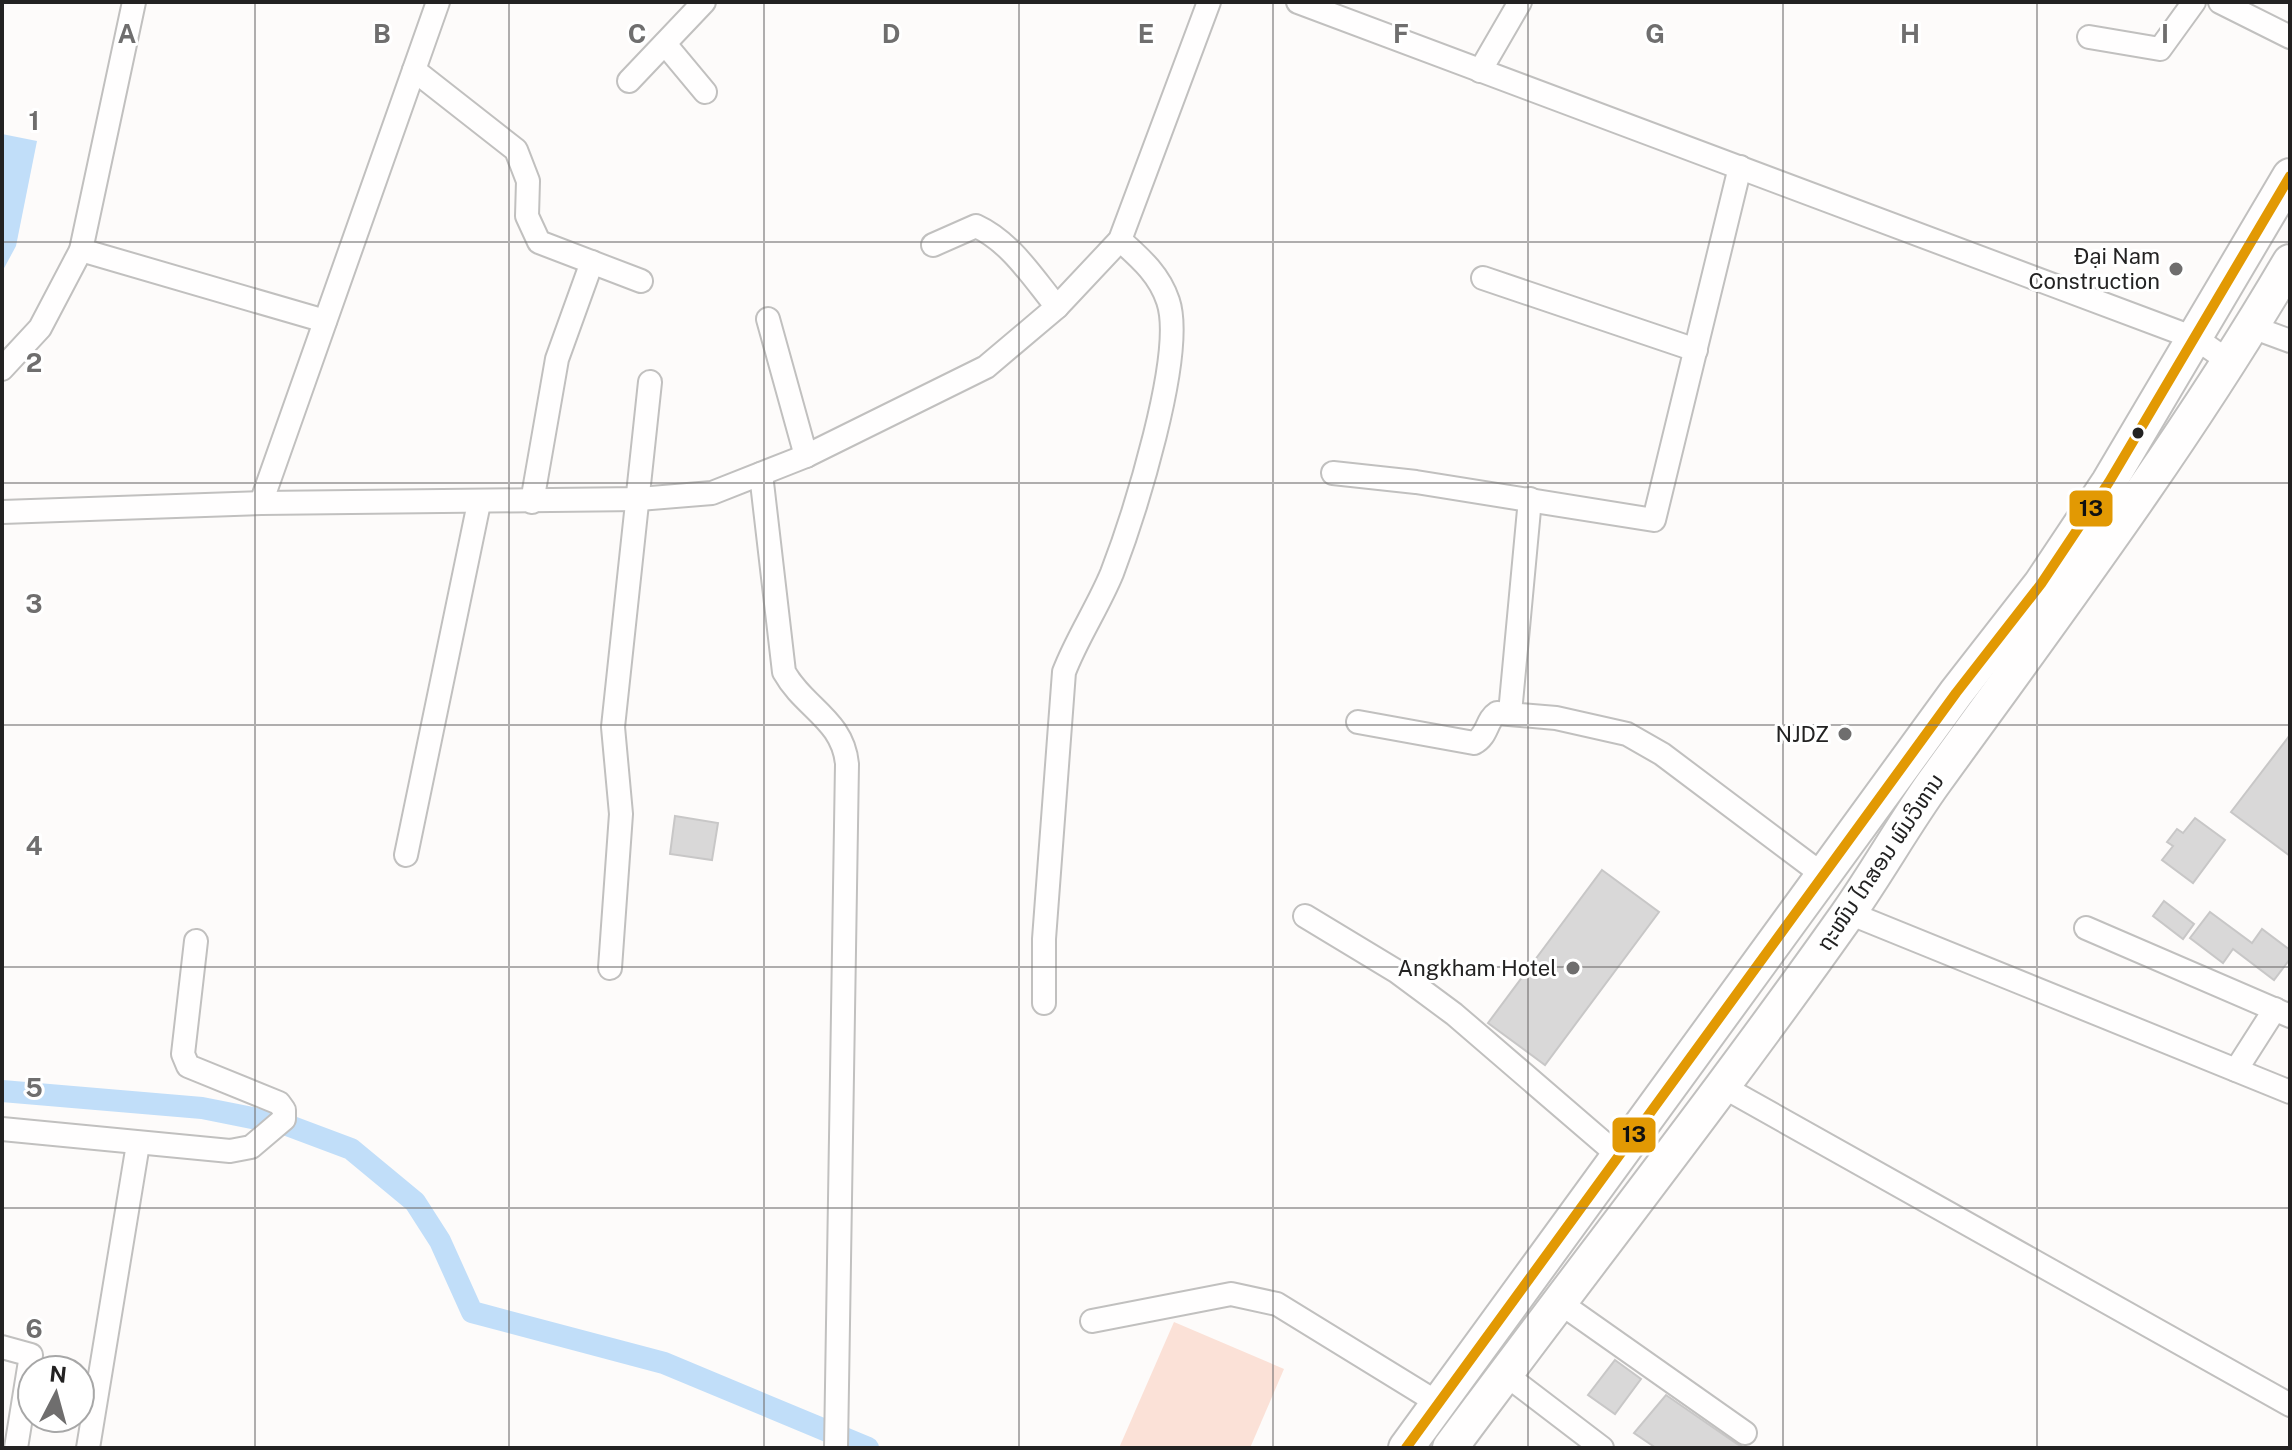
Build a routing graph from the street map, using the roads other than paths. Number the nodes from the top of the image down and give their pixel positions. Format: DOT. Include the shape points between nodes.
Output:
graph roads {
  1 [pos="134,2"];
  2 [pos="438,2"];
  3 [pos="704,2"];
  4 [pos="1209,2"];
  5 [pos="1298,2"];
  6 [pos="1520,2"];
  7 [pos="2194,2"];
  8 [pos="2220,2"];
  9 [pos="2089,37"];
  10 [pos="2290,37"];
  11 [pos="665,44"];
  12 [pos="414,70"];
  13 [pos="1480,71"];
  14 [pos="629,81"];
  15 [pos="705,92"];
  16 [pos="1740,167"];
  17 [pos="2290,176"];
  18 [pos="1120,240"];
  19 [pos="933,245"];
  20 [pos="81,250"];
  21 [pos="592,262"];
  22 [pos="2290,262"];
  23 [pos="1483,278"];
  24 [pos="641,281"];
  25 [pos="1057,307"];
  26 [pos="768,319"];
  27 [pos="325,321"];
  28 [pos="2252,327"];
  29 [pos="2197,339"];
  30 [pos="2290,341"];
  31 [pos="1696,350"];
  32 [pos="2231,363"];
  33 [pos="2,369"];
  34 [pos="650,382"];
  35 [pos="806,456"];
  36 [pos="1333,473"];
  37 [pos="761,474"];
  38 [pos="639,499"];
  39 [pos="1530,499"];
  40 [pos="532,502"];
  41 [pos="261,503"];
  42 [pos="479,503"];
  43 [pos="2,512"];
  44 [pos="1510,713"];
  45 [pos="1358,722"];
  46 [pos="406,855"];
  47 [pos="1823,875"];
  48 [pos="1849,913"];
  49 [pos="1305,916"];
  50 [pos="2086,928"];
  51 [pos="196,941"];
  52 [pos="610,968"];
  53 [pos="1044,1003"];
  54 [pos="2282,1012"];
  55 [pos="2236,1070"];
  56 [pos="1720,1085"];
  57 [pos="2290,1092"];
  58 [pos="2,1129"];
  59 [pos="138,1144"];
  60 [pos="1619,1156"];
  61 [pos="1587,1200"];
  62 [pos="1622,1224"];
  63 [pos="1559,1302"];
  64 [pos="1092,1321"];
  65 [pos="2,1347"];
  66 [pos="1505,1374"];
  67 [pos="1438,1403"];
  68 [pos="2290,1405"];
  69 [pos="1745,1433"];
  70 [pos="1589,1444"];
  71 [pos="16,1448"];
  72 [pos="88,1448"];
  73 [pos="836,1448"];
  74 [pos="1406,1448"];
  75 [pos="1450,1448"];
  1 -- 20 [label="street"];
  2 -- 12 [label="street"];
  3 -- 11 [label="street"];
  4 -- 18 [label="street"];
  5 -- 13 [label="street"];
  6 -- 13 [label="street"];
  7 -- 9 [label="street" via="2160,49"];
  8 -- 10 [label="street"];
  11 -- 14 [label="street"];
  11 -- 15 [label="street"];
  12 -- 21 [label="street" via="516,150 528,181 527,216 539,242"];
  12 -- 27 [label="street"];
  13 -- 16 [label="street"];
  16 -- 29 [label="street"];
  16 -- 31 [label="street"];
  17 -- 29 [label="highway, ຖະໜົນ ໄກສອນ ພົມວິຫານ"];
  18 -- 25 [label="street"];
  18 -- 53 [label="street" via="1154,272 1169,303 1167,384 1111,574 1064,672"];
  19 -- 25 [label="street" via="976,226 989,232"];
  20 -- 27 [label="street"];
  20 -- 33 [label="street" via="40,328"];
  21 -- 24 [label="street"];
  21 -- 40 [label="street" via="557,359"];
  22 -- 28 [label="highway, ຖະໜົນ ໄກສອນ ພົມວິຫານ"];
  23 -- 31 [label="street"];
  25 -- 35 [label="street" via="986,367"];
  26 -- 35 [label="street"];
  27 -- 41 [label="street"];
  28 -- 30 [label="street"];
  28 -- 32 [label="highway, ຖະໜົນ ໄກສອນ ພົມວິຫານ"];
  29 -- 32 [label="street"];
  29 -- 47 [label="highway, ຖະໜົນ ໄກສອນ ພົມວິຫານ" via="2041,584"];
  31 -- 39 [label="street" via="1654,520"];
  32 -- 48 [label="highway, ຖະໜົນ ໄກສອນ ພົມວິຫານ" via="2049,627 1908,819"];
  34 -- 38 [label="street"];
  35 -- 37 [label="street"];
  36 -- 39 [label="street"];
  37 -- 38 [label="street" via="712,493"];
  37 -- 73 [label="street" via="784,672 838,731 847,764"];
  38 -- 40 [label="street"];
  38 -- 52 [label="street" via="613,727 621,814"];
  39 -- 44 [label="street"];
  40 -- 42 [label="street"];
  41 -- 42 [label="street"];
  41 -- 43 [label="street"];
  42 -- 46 [label="street"];
  44 -- 45 [label="street" via="1494,715 1474,743"];
  44 -- 47 [label="street" via="1627,734 1662,754"];
  47 -- 60 [label="highway, ຖະໜົນ ໄກສອນ ພົມວິຫານ"];
  48 -- 55 [label="street"];
  48 -- 56 [label="highway, ຖະໜົນ ໄກສອນ ພົມວິຫານ"];
  49 -- 60 [label="street" via="1396,971 1454,1014"];
  50 -- 54 [label="street"];
  51 -- 59 [label="street" via="183,1054 188,1066 279,1103 284,1119 251,1147 230,1151"];
  54 -- 55 [label="street"];
  55 -- 57 [label="street"];
  56 -- 62 [label="highway, ຖະໜົນ ໄກສອນ ພົມວິຫານ"];
  56 -- 68 [label="street"];
  58 -- 59 [label="street"];
  59 -- 72 [label="street"];
  60 -- 61 [label="highway, ຖະໜົນ ໄກສອນ ພົມວິຫານ"];
  61 -- 62 [label="highway"];
  61 -- 67 [label="highway, ຖະໜົນ ໄກສອນ ພົມວິຫານ"];
  62 -- 63 [label="highway, ຖະໜົນ ໄກສອນ ພົມວິຫານ"];
  63 -- 66 [label="highway, ຖະໜົນ ໄກສອນ ພົມວິຫານ"];
  63 -- 69 [label="street"];
  64 -- 67 [label="street" via="1231,1294 1277,1304"];
  65 -- 71 [label="street" via="31,1355"];
  66 -- 70 [label="street"];
  66 -- 75 [label="highway, ຖະໜົນ ໄກສອນ ພົມວິຫານ"];
  67 -- 74 [label="highway, ຖະໜົນ ໄກສອນ ພົມວິຫານ"];
}
